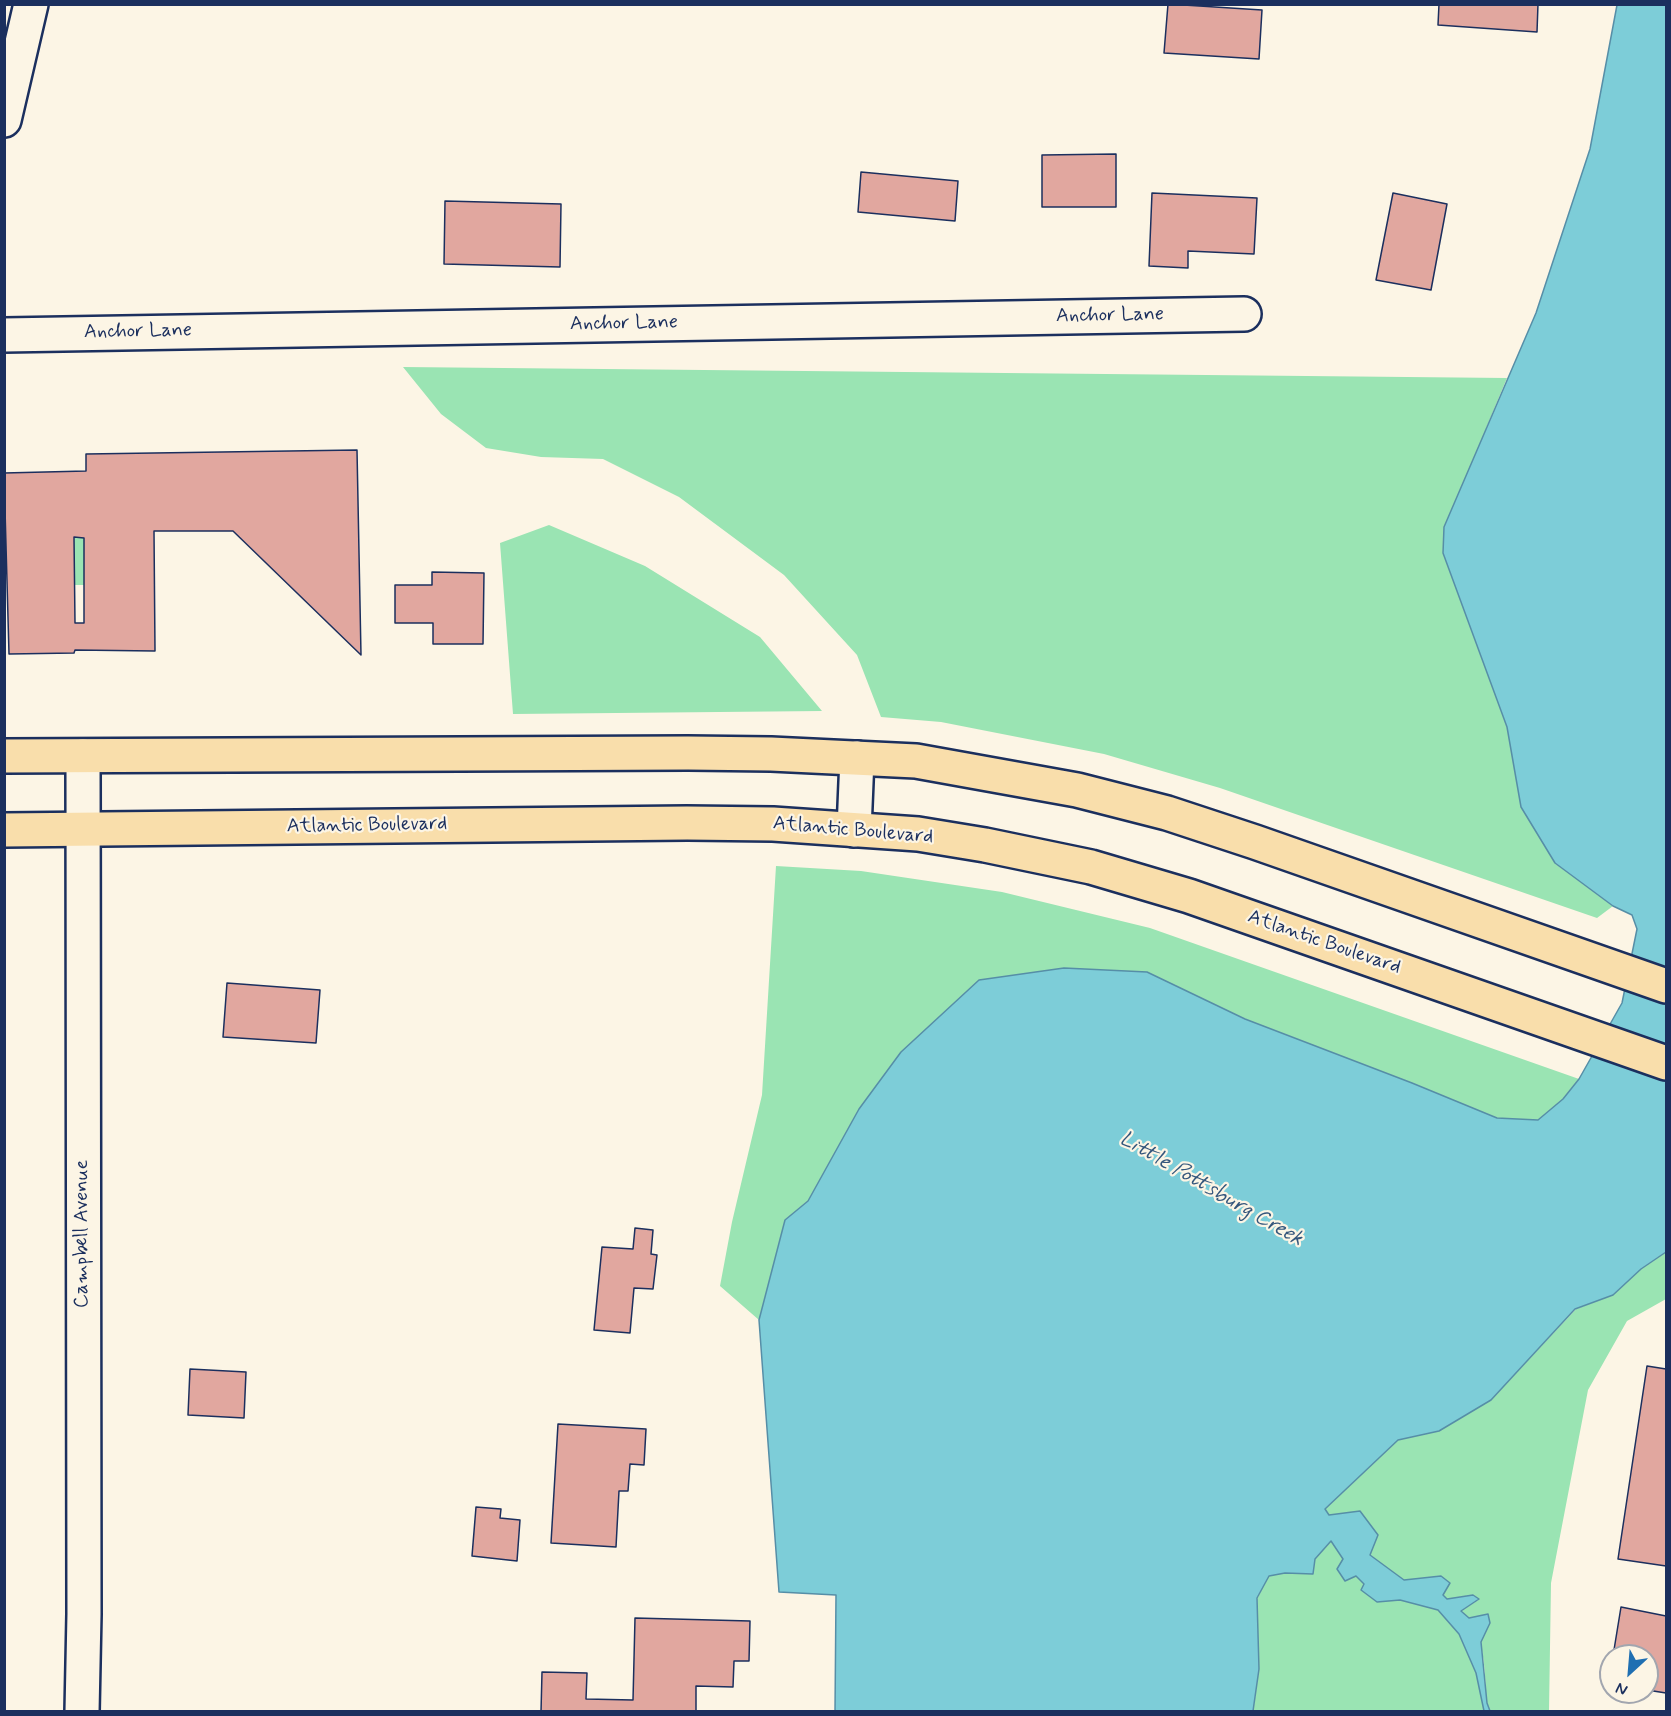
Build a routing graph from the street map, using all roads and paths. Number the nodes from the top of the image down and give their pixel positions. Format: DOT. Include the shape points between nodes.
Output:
graph roads {
  1 [pos="31,4"];
  2 [pos="4,120"];
  3 [pos="1244,314"];
  4 [pos="4,335"];
  5 [pos="4,756"];
  6 [pos="83,756"];
  7 [pos="857,758"];
  8 [pos="82,829"];
  9 [pos="4,830"];
  10 [pos="854,830"];
  11 [pos="1666,986"];
  12 [pos="1666,1063"];
  13 [pos="82,1712"];
  1 -- 2 [label="street"];
  3 -- 4 [label="street, Anchor Lane"];
  5 -- 6 [label="main road"];
  6 -- 7 [label="main road" via="688,753"];
  6 -- 8 [label="street, Campbell Avenue"];
  7 -- 10 [label="street"];
  7 -- 11 [label="main road" via="976,770 1167,813"];
  8 -- 9 [label="main road, Atlantic Boulevard"];
  8 -- 10 [label="main road, Atlantic Boulevard" via="697,823"];
  8 -- 13 [label="street, Campbell Avenue"];
  10 -- 12 [label="main road, Atlantic Boulevard" via="918,834 1091,867 1189,896"];
}
